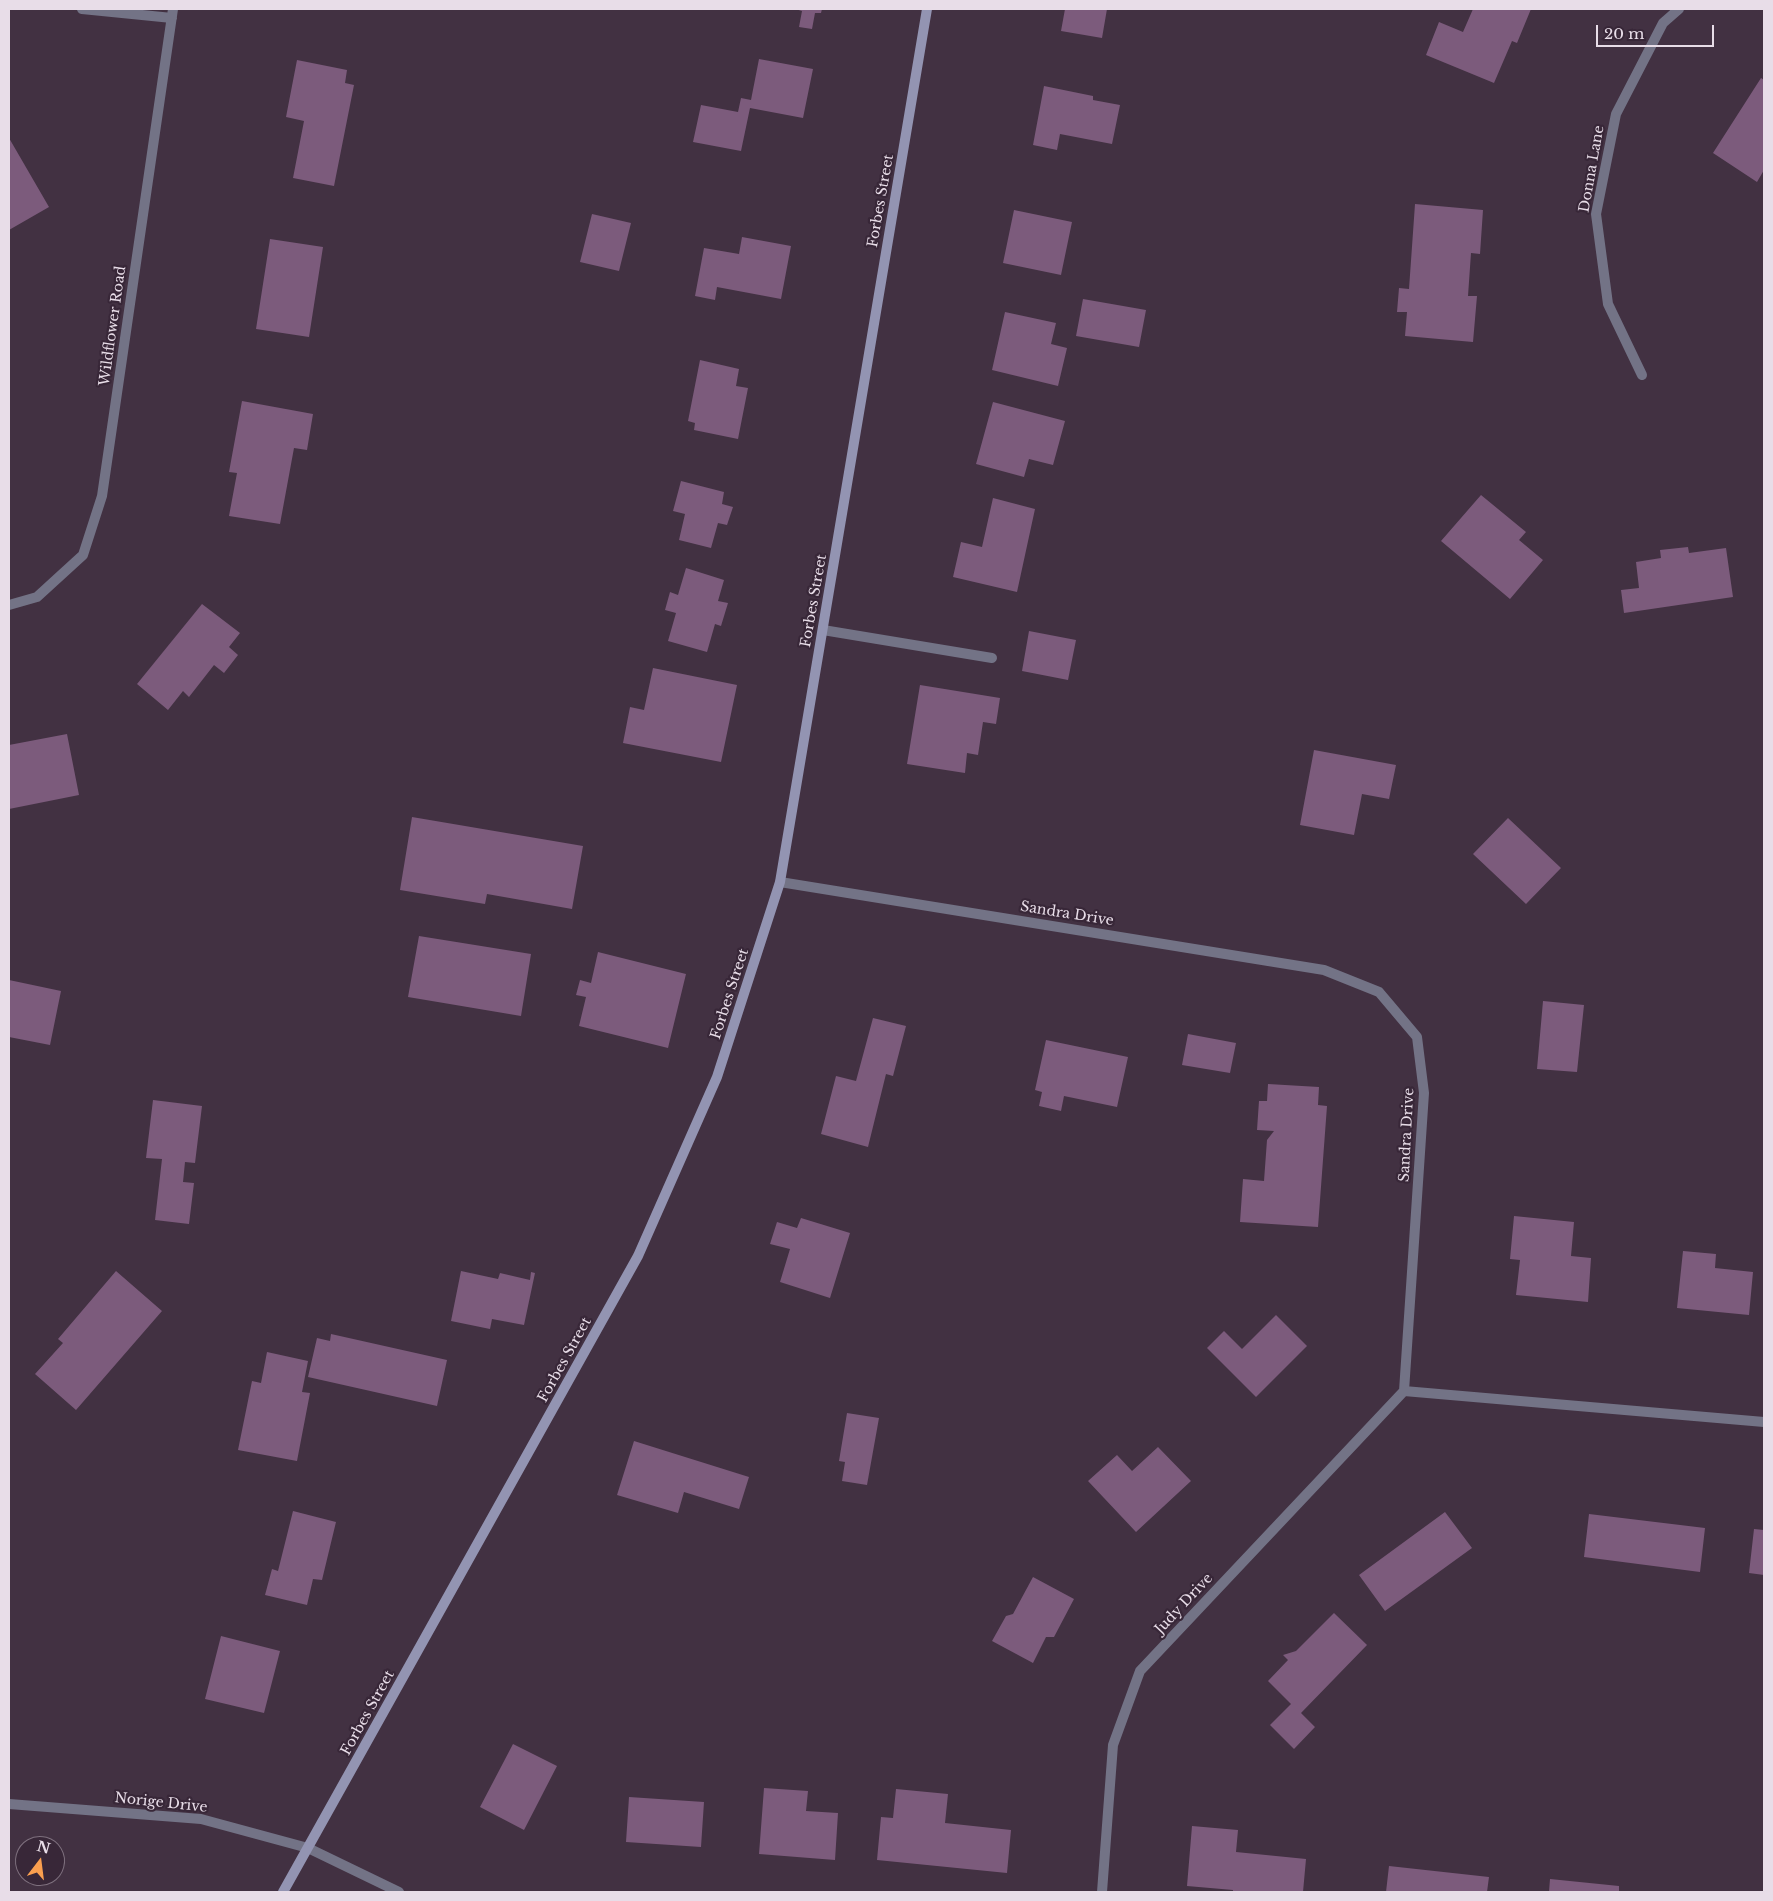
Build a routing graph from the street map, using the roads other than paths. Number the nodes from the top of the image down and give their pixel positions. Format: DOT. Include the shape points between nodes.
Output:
graph roads {
  1 [pos="82,9"];
  2 [pos="927,9"];
  3 [pos="1679,9"];
  4 [pos="172,13"];
  5 [pos="1642,375"];
  6 [pos="9,605"];
  7 [pos="823,630"];
  8 [pos="992,658"];
  9 [pos="780,882"];
  10 [pos="1404,1391"];
  11 [pos="1764,1422"];
  12 [pos="9,1804"];
  13 [pos="308,1848"];
  14 [pos="283,1892"];
  15 [pos="399,1892"];
  16 [pos="1102,1892"];
  1 -- 4 [label="street"];
  2 -- 7 [label="main road, Forbes Street"];
  3 -- 5 [label="street, Donna Lane" via="1663,23 1616,114 1596,214 1608,304"];
  4 -- 6 [label="street, Wildflower Road" via="102,496 83,555 37,596"];
  7 -- 8 [label="street"];
  7 -- 9 [label="main road, Forbes Street"];
  9 -- 10 [label="street, Sandra Drive" via="1324,970 1379,992 1417,1037 1424,1093"];
  9 -- 13 [label="main road, Forbes Street" via="718,1077 638,1256"];
  10 -- 11 [label="street"];
  10 -- 16 [label="street, Judy Drive" via="1140,1670 1113,1745"];
  12 -- 13 [label="street, Norige Drive" via="201,1819"];
  13 -- 14 [label="main road, Forbes Street"];
  13 -- 15 [label="street, Norige Drive"];
}
